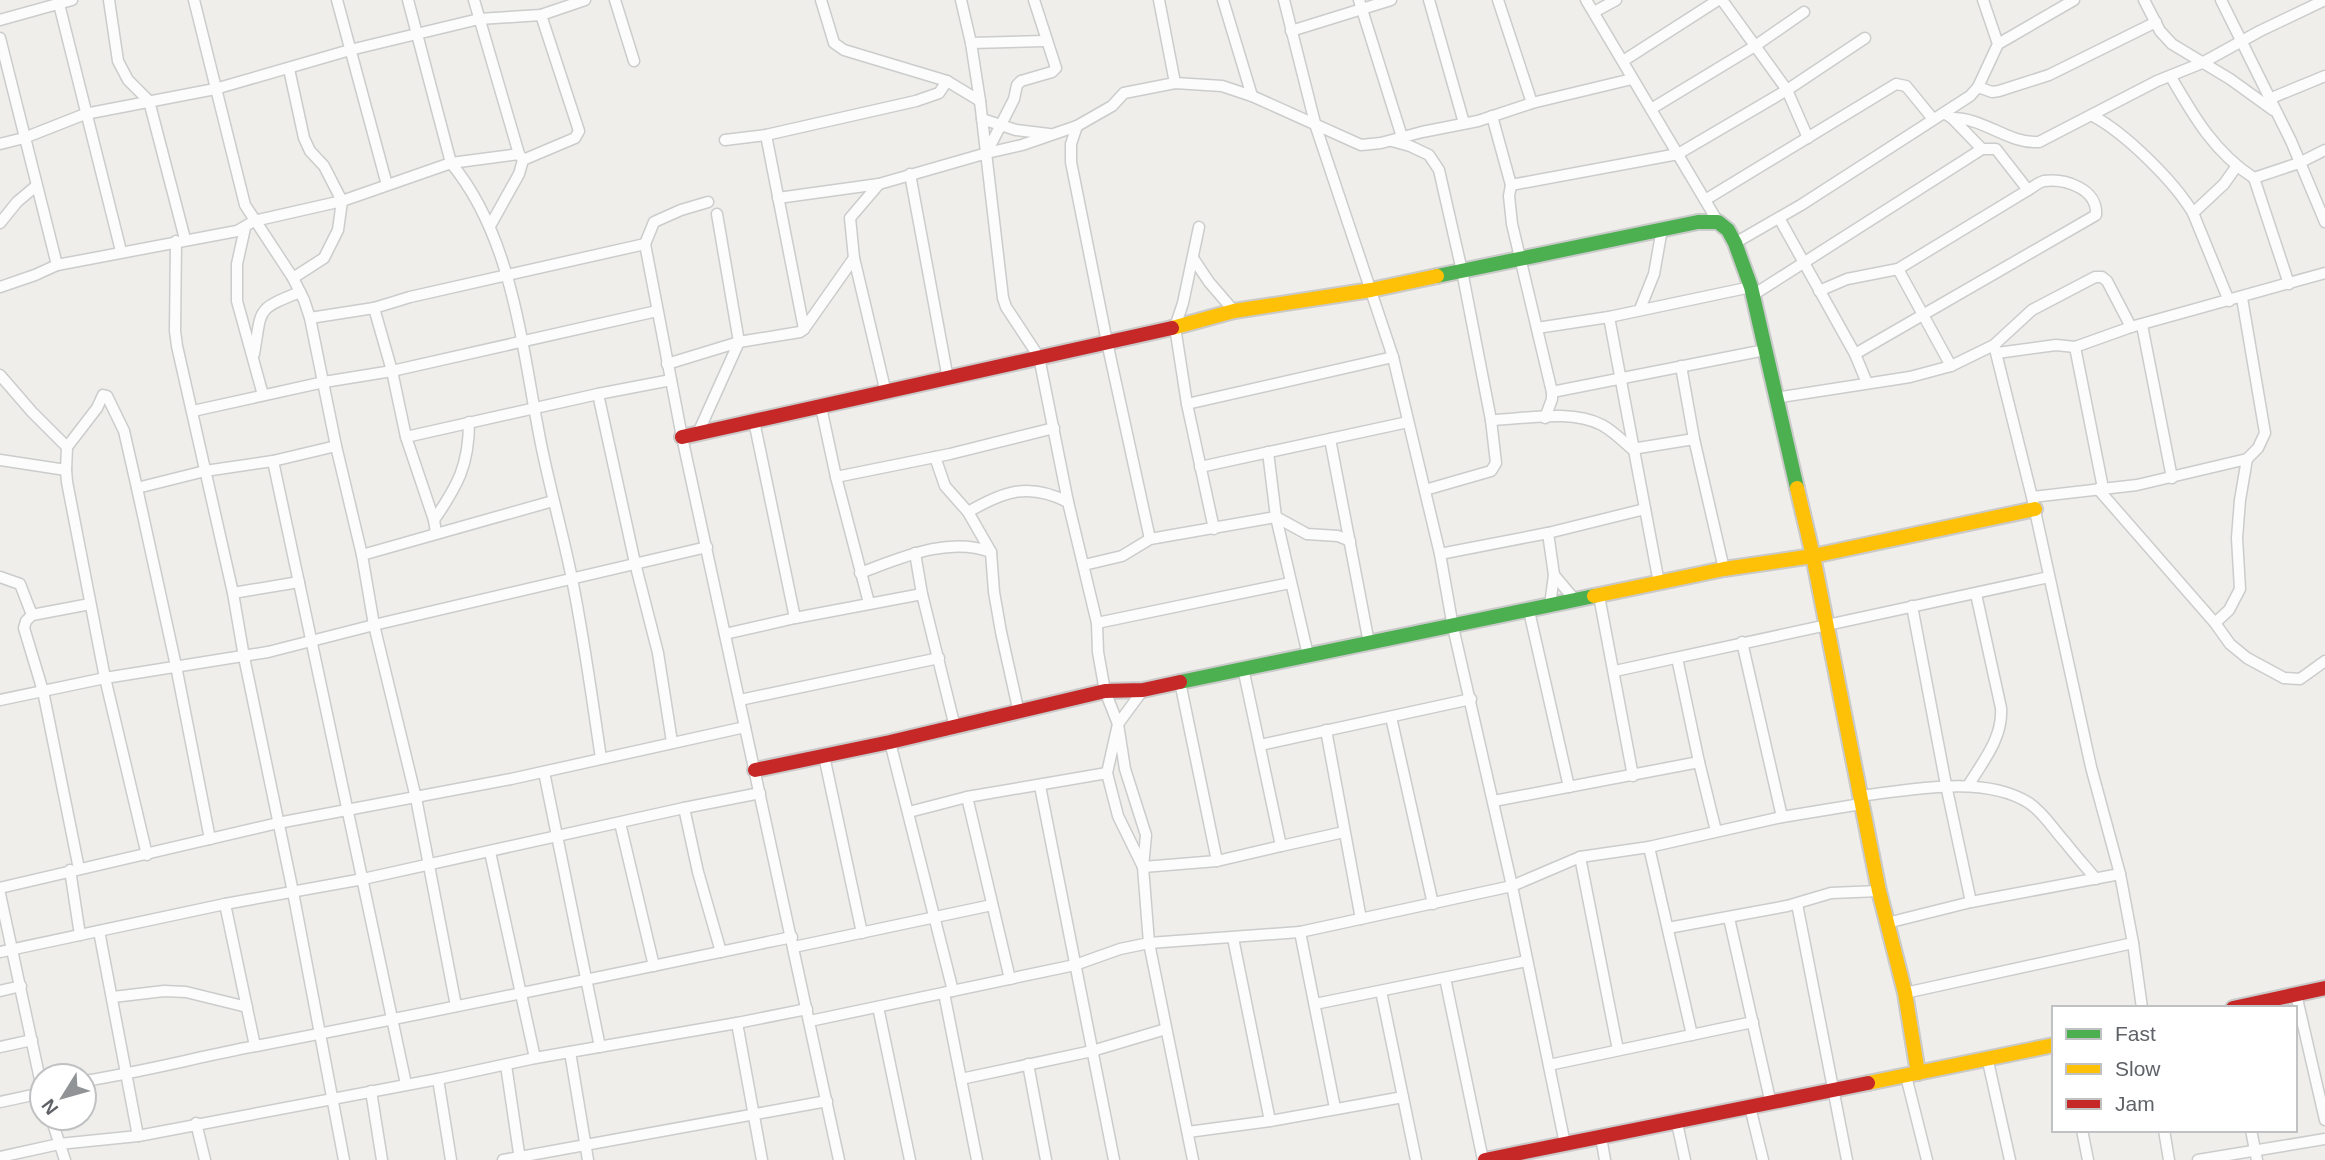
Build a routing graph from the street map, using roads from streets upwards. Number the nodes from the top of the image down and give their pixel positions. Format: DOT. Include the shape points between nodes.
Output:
graph roads {
  1 [pos="72,0"];
  2 [pos="109,0"];
  3 [pos="194,0"];
  4 [pos="337,0"];
  5 [pos="408,0"];
  6 [pos="584,0"];
  7 [pos="615,0"];
  8 [pos="821,0"];
  9 [pos="961,0"];
  10 [pos="1034,0"];
  11 [pos="1159,0"];
  12 [pos="1223,0"];
  13 [pos="1284,0"];
  14 [pos="1391,0"];
  15 [pos="1429,0"];
  16 [pos="1498,0"];
  17 [pos="1586,0"];
  18 [pos="1616,0"];
  19 [pos="1720,0"];
  20 [pos="1983,0"];
  21 [pos="2074,0"];
  22 [pos="2144,0"];
  23 [pos="2221,0"];
  24 [pos="2325,0"];
  25 [pos="58,2"];
  26 [pos="476,2"];
  27 [pos="2306,4"];
  28 [pos="1360,5"];
  29 [pos="1594,12"];
  30 [pos="1804,12"];
  31 [pos="541,15"];
  32 [pos="0,19"];
  33 [pos="480,19"];
  34 [pos="2156,22"];
  35 [pos="1291,31"];
  36 [pos="418,34"];
  37 [pos="0,38"];
  38 [pos="1865,38"];
  39 [pos="1045,41"];
  40 [pos="2241,42"];
  41 [pos="971,43"];
  42 [pos="1998,44"];
  43 [pos="1755,46"];
  44 [pos="349,50"];
  45 [pos="634,61"];
  46 [pos="1623,61"];
  47 [pos="2202,63"];
  48 [pos="289,69"];
  49 [pos="2325,76"];
  50 [pos="2171,78"];
  51 [pos="1632,79"];
  52 [pos="947,81"];
  53 [pos="1175,83"];
  54 [pos="1978,87"];
  55 [pos="215,89"];
  56 [pos="1787,90"];
  57 [pos="1252,96"];
  58 [pos="2269,99"];
  59 [pos="149,101"];
  60 [pos="980,101"];
  61 [pos="1532,103"];
  62 [pos="1651,109"];
  63 [pos="2276,112"];
  64 [pos="85,114"];
  65 [pos="1948,115"];
  66 [pos="1492,116"];
  67 [pos="2093,116"];
  68 [pos="982,119"];
  69 [pos="1933,119"];
  70 [pos="1464,123"];
  71 [pos="1000,125"];
  72 [pos="1077,126"];
  73 [pos="1316,127"];
  74 [pos="1053,134"];
  75 [pos="766,135"];
  76 [pos="1402,136"];
  77 [pos="24,138"];
  78 [pos="1808,138"];
  79 [pos="725,140"];
  80 [pos="1391,141"];
  81 [pos="0,144"];
  82 [pos="1982,149"];
  83 [pos="2325,150"];
  84 [pos="987,153"];
  85 [pos="1678,154"];
  86 [pos="521,157"];
  87 [pos="451,163"];
  88 [pos="2299,163"];
  89 [pos="2236,167"];
  90 [pos="909,174"];
  91 [pos="2254,178"];
  92 [pos="879,184"];
  93 [pos="387,185"];
  94 [pos="1511,185"];
  95 [pos="36,186"];
  96 [pos="2028,190"];
  97 [pos="778,198"];
  98 [pos="1705,200"];
  99 [pos="342,201"];
  100 [pos="708,202"];
  101 [pos="2193,213"];
  102 [pos="717,214"];
  103 [pos="1779,218"];
  104 [pos="1718,222"];
  105 [pos="2325,222"];
  106 [pos="0,223"];
  107 [pos="250,224"];
  108 [pos="491,226"];
  109 [pos="1199,227"];
  110 [pos="1662,229"];
  111 [pos="180,240"];
  112 [pos="1735,243"];
  113 [pos="645,244"];
  114 [pos="121,251"];
  115 [pos="1520,257"];
  116 [pos="854,258"];
  117 [pos="1193,258"];
  118 [pos="1804,264"];
  119 [pos="57,265"];
  120 [pos="1898,269"];
  121 [pos="1462,271"];
  122 [pos="2325,273"];
  123 [pos="508,275"];
  124 [pos="293,278"];
  125 [pos="2289,284"];
  126 [pos="0,286"];
  127 [pos="1371,290"];
  128 [pos="1819,290"];
  129 [pos="1752,291"];
  130 [pos="300,292"];
  131 [pos="2242,298"];
  132 [pos="2229,301"];
  133 [pos="374,308"];
  134 [pos="1640,309"];
  135 [pos="657,311"];
  136 [pos="1234,311"];
  137 [pos="1923,314"];
  138 [pos="310,317"];
  139 [pos="1609,317"];
  140 [pos="2136,326"];
  141 [pos="1175,327"];
  142 [pos="1537,328"];
  143 [pos="804,329"];
  144 [pos="520,340"];
  145 [pos="739,342"];
  146 [pos="1107,342"];
  147 [pos="2075,347"];
  148 [pos="1995,349"];
  149 [pos="1765,350"];
  150 [pos="1855,354"];
  151 [pos="1039,357"];
  152 [pos="1393,357"];
  153 [pos="253,358"];
  154 [pos="667,364"];
  155 [pos="1681,366"];
  156 [pos="1951,366"];
  157 [pos="392,371"];
  158 [pos="0,375"];
  159 [pos="1619,378"];
  160 [pos="948,379"];
  161 [pos="671,380"];
  162 [pos="324,382"];
  163 [pos="1867,383"];
  164 [pos="886,393"];
  165 [pos="1552,393"];
  166 [pos="598,394"];
  167 [pos="264,395"];
  168 [pos="1775,398"];
  169 [pos="1187,404"];
  170 [pos="533,407"];
  171 [pos="821,407"];
  172 [pos="193,411"];
  173 [pos="1545,418"];
  174 [pos="1491,420"];
  175 [pos="754,421"];
  176 [pos="469,422"];
  177 [pos="1408,422"];
  178 [pos="1054,428"];
  179 [pos="698,433"];
  180 [pos="406,437"];
  181 [pos="682,437"];
  182 [pos="1330,439"];
  183 [pos="1694,439"];
  184 [pos="336,446"];
  185 [pos="68,447"];
  186 [pos="1632,450"];
  187 [pos="1268,452"];
  188 [pos="935,457"];
  189 [pos="2247,459"];
  190 [pos="0,460"];
  191 [pos="273,461"];
  192 [pos="1200,467"];
  193 [pos="66,470"];
  194 [pos="205,471"];
  195 [pos="836,477"];
  196 [pos="2172,478"];
  197 [pos="136,488"];
  198 [pos="2100,489"];
  199 [pos="1425,491"];
  200 [pos="553,501"];
  201 [pos="1068,502"];
  202 [pos="2033,503"];
  203 [pos="1645,509"];
  204 [pos="968,512"];
  205 [pos="1276,517"];
  206 [pos="434,520"];
  207 [pos="1214,529"];
  208 [pos="436,533"];
  209 [pos="1548,533"];
  210 [pos="1150,539"];
  211 [pos="1350,541"];
  212 [pos="707,547"];
  213 [pos="991,552"];
  214 [pos="915,553"];
  215 [pos="1440,554"];
  216 [pos="362,555"];
  217 [pos="1813,556"];
  218 [pos="635,563"];
  219 [pos="1084,565"];
  220 [pos="1724,569"];
  221 [pos="860,573"];
  222 [pos="1554,575"];
  223 [pos="0,577"];
  224 [pos="2049,577"];
  225 [pos="572,579"];
  226 [pos="299,582"];
  227 [pos="1290,583"];
  228 [pos="1659,583"];
  229 [pos="233,593"];
  230 [pos="922,594"];
  231 [pos="1976,594"];
  232 [pos="1599,596"];
  233 [pos="1575,600"];
  234 [pos="869,603"];
  235 [pos="90,604"];
  236 [pos="1550,605"];
  237 [pos="1912,606"];
  238 [pos="1529,611"];
  239 [pos="32,615"];
  240 [pos="795,618"];
  241 [pos="1097,623"];
  242 [pos="2215,623"];
  243 [pos="1825,624"];
  244 [pos="374,625"];
  245 [pos="1453,627"];
  246 [pos="725,634"];
  247 [pos="310,642"];
  248 [pos="1742,642"];
  249 [pos="1368,643"];
  250 [pos="1308,655"];
  251 [pos="244,657"];
  252 [pos="939,658"];
  253 [pos="1677,658"];
  254 [pos="2325,661"];
  255 [pos="176,666"];
  256 [pos="1242,668"];
  257 [pos="1615,671"];
  258 [pos="105,678"];
  259 [pos="1180,682"];
  260 [pos="1143,690"];
  261 [pos="43,691"];
  262 [pos="1105,691"];
  263 [pos="1471,699"];
  264 [pos="0,700"];
  265 [pos="740,700"];
  266 [pos="1019,713"];
  267 [pos="1391,717"];
  268 [pos="1118,724"];
  269 [pos="745,727"];
  270 [pos="956,727"];
  271 [pos="1326,730"];
  272 [pos="672,742"];
  273 [pos="890,742"];
  274 [pos="1260,745"];
  275 [pos="824,756"];
  276 [pos="601,758"];
  277 [pos="1699,762"];
  278 [pos="755,770"];
  279 [pos="544,772"];
  280 [pos="1107,773"];
  281 [pos="1633,776"];
  282 [pos="1946,785"];
  283 [pos="1040,786"];
  284 [pos="1968,786"];
  285 [pos="1569,787"];
  286 [pos="760,793"];
  287 [pos="967,797"];
  288 [pos="416,798"];
  289 [pos="1861,800"];
  290 [pos="1494,801"];
  291 [pos="684,808"];
  292 [pos="348,811"];
  293 [pos="909,812"];
  294 [pos="1782,817"];
  295 [pos="278,823"];
  296 [pos="620,823"];
  297 [pos="1716,831"];
  298 [pos="1344,832"];
  299 [pos="558,837"];
  300 [pos="210,839"];
  301 [pos="1281,846"];
  302 [pos="1649,847"];
  303 [pos="490,852"];
  304 [pos="147,855"];
  305 [pos="1580,857"];
  306 [pos="1217,861"];
  307 [pos="429,863"];
  308 [pos="1143,867"];
  309 [pos="75,869"];
  310 [pos="2120,874"];
  311 [pos="363,879"];
  312 [pos="2096,879"];
  313 [pos="1512,886"];
  314 [pos="0,888"];
  315 [pos="293,891"];
  316 [pos="1879,891"];
  317 [pos="0,894"];
  318 [pos="1971,902"];
  319 [pos="225,904"];
  320 [pos="1433,904"];
  321 [pos="1797,904"];
  322 [pos="992,905"];
  323 [pos="934,917"];
  324 [pos="1729,918"];
  325 [pos="1361,919"];
  326 [pos="1887,923"];
  327 [pos="1668,928"];
  328 [pos="99,931"];
  329 [pos="1300,932"];
  330 [pos="862,933"];
  331 [pos="80,935"];
  332 [pos="1233,938"];
  333 [pos="793,942"];
  334 [pos="1149,943"];
  335 [pos="2133,943"];
  336 [pos="14,949"];
  337 [pos="0,952"];
  338 [pos="721,952"];
  339 [pos="1527,961"];
  340 [pos="1075,965"];
  341 [pos="654,966"];
  342 [pos="1446,978"];
  343 [pos="1010,979"];
  344 [pos="586,981"];
  345 [pos="21,986"];
  346 [pos="2325,988"];
  347 [pos="0,991"];
  348 [pos="1381,991"];
  349 [pos="948,992"];
  350 [pos="522,993"];
  351 [pos="1905,993"];
  352 [pos="2295,995"];
  353 [pos="113,997"];
  354 [pos="1315,1004"];
  355 [pos="456,1006"];
  356 [pos="2142,1006"];
  357 [pos="2243,1006"];
  358 [pos="247,1007"];
  359 [pos="878,1007"];
  360 [pos="807,1009"];
  361 [pos="392,1021"];
  362 [pos="810,1021"];
  363 [pos="1753,1022"];
  364 [pos="737,1023"];
  365 [pos="1166,1029"];
  366 [pos="321,1035"];
  367 [pos="1692,1035"];
  368 [pos="32,1040"];
  369 [pos="2052,1045"];
  370 [pos="255,1046"];
  371 [pos="0,1047"];
  372 [pos="600,1047"];
  373 [pos="1618,1050"];
  374 [pos="1092,1051"];
  375 [pos="570,1052"];
  376 [pos="1987,1057"];
  377 [pos="535,1058"];
  378 [pos="36,1062"];
  379 [pos="1028,1064"];
  380 [pos="506,1065"];
  381 [pos="1549,1065"];
  382 [pos="1912,1074"];
  383 [pos="127,1075"];
  384 [pos="98,1079"];
  385 [pos="438,1079"];
  386 [pos="961,1079"];
  387 [pos="406,1084"];
  388 [pos="370,1091"];
  389 [pos="1835,1091"];
  390 [pos="28,1095"];
  391 [pos="1403,1097"];
  392 [pos="334,1099"];
  393 [pos="827,1101"];
  394 [pos="0,1102"];
  395 [pos="1771,1104"];
  396 [pos="1750,1107"];
  397 [pos="1335,1108"];
  398 [pos="754,1114"];
  399 [pos="2325,1120"];
  400 [pos="1270,1121"];
  401 [pos="196,1123"];
  402 [pos="1677,1123"];
  403 [pos="56,1132"];
  404 [pos="1188,1132"];
  405 [pos="2082,1132"];
  406 [pos="2164,1132"];
  407 [pos="2251,1132"];
  408 [pos="138,1136"];
  409 [pos="1601,1137"];
  410 [pos="2325,1139"];
  411 [pos="60,1144"];
  412 [pos="1565,1144"];
  413 [pos="586,1145"];
  414 [pos="2256,1155"];
  415 [pos="0,1157"];
  416 [pos="1522,1157"];
  417 [pos="520,1158"];
  418 [pos="65,1160"];
  419 [pos="205,1160"];
  420 [pos="345,1160"];
  421 [pos="382,1160"];
  422 [pos="452,1160"];
  423 [pos="503,1160"];
  424 [pos="589,1160"];
  425 [pos="762,1160"];
  426 [pos="839,1160"];
  427 [pos="910,1160"];
  428 [pos="977,1160"];
  429 [pos="1046,1160"];
  430 [pos="1114,1160"];
  431 [pos="1193,1160"];
  432 [pos="1416,1160"];
  433 [pos="1484,1160"];
  434 [pos="1605,1160"];
  435 [pos="1685,1160"];
  436 [pos="1763,1160"];
  437 [pos="1847,1160"];
  438 [pos="1927,1160"];
  439 [pos="2011,1160"];
  440 [pos="2088,1160"];
  441 [pos="2169,1160"];
  442 [pos="2198,1160"];
  1 -- 25 [label="street"];
  2 -- 59 [label="street" via="118,61 128,80"];
  3 -- 55 [label="street"];
  4 -- 44 [label="street"];
  5 -- 36 [label="street"];
  6 -- 31 [label="street"];
  7 -- 45 [label="street"];
  8 -- 52 [label="street" via="834,43 844,50"];
  9 -- 41 [label="street"];
  10 -- 39 [label="street"];
  11 -- 53 [label="street"];
  12 -- 57 [label="street"];
  13 -- 35 [label="street"];
  14 -- 28 [label="street"];
  15 -- 70 [label="street"];
  16 -- 61 [label="street"];
  17 -- 29 [label="street"];
  18 -- 29 [label="street"];
  19 -- 43 [label="street"];
  19 -- 46 [label="street"];
  20 -- 42 [label="street"];
  21 -- 42 [label="street"];
  22 -- 34 [label="street"];
  23 -- 40 [label="street"];
  24 -- 27 [label="street"];
  25 -- 32 [label="street"];
  25 -- 64 [label="street"];
  26 -- 33 [label="street"];
  27 -- 40 [label="street"];
  28 -- 35 [label="street"];
  28 -- 76 [label="street"];
  29 -- 46 [label="street"];
  30 -- 43 [label="street"];
  31 -- 33 [label="street"];
  31 -- 86 [label="street" via="579,131 575,138"];
  33 -- 36 [label="street"];
  33 -- 86 [label="street"];
  34 -- 47 [label="street" via="2172,44"];
  34 -- 54 [label="street" via="2049,75 1999,91"];
  35 -- 73 [label="street"];
  36 -- 44 [label="street"];
  36 -- 87 [label="street"];
  37 -- 77 [label="street"];
  38 -- 56 [label="street"];
  39 -- 41 [label="street"];
  39 -- 71 [label="street" via="1056,68 1017,85"];
  40 -- 47 [label="street"];
  40 -- 58 [label="street"];
  41 -- 60 [label="street"];
  42 -- 54 [label="street"];
  43 -- 56 [label="street"];
  43 -- 62 [label="street"];
  44 -- 48 [label="street"];
  44 -- 93 [label="street"];
  46 -- 51 [label="street"];
  47 -- 50 [label="street"];
  47 -- 63 [label="street"];
  48 -- 55 [label="street"];
  48 -- 99 [label="street" via="304,138"];
  49 -- 58 [label="street"];
  50 -- 67 [label="street"];
  50 -- 89 [label="street" via="2206,135"];
  51 -- 61 [label="street"];
  51 -- 62 [label="street"];
  52 -- 60 [label="street"];
  52 -- 75 [label="street" via="932,96"];
  53 -- 57 [label="street" via="1222,86"];
  53 -- 72 [label="street" via="1124,93 1112,106"];
  54 -- 65 [label="street"];
  55 -- 59 [label="street"];
  55 -- 107 [label="street"];
  56 -- 78 [label="street"];
  56 -- 85 [label="street"];
  57 -- 73 [label="street"];
  58 -- 63 [label="street"];
  59 -- 64 [label="street"];
  59 -- 111 [label="street"];
  60 -- 68 [label="street"];
  61 -- 66 [label="street"];
  62 -- 85 [label="street"];
  63 -- 88 [label="street"];
  64 -- 77 [label="street"];
  64 -- 114 [label="street"];
  65 -- 67 [label="street" via="1978,121 2029,142 2039,142"];
  65 -- 69 [label="street"];
  65 -- 82 [label="street"];
  66 -- 70 [label="street"];
  66 -- 94 [label="street"];
  67 -- 101 [label="street" via="2159,171"];
  68 -- 71 [label="street"];
  68 -- 84 [label="street"];
  69 -- 78 [label="street" via="1901,84"];
  69 -- 103 [label="street"];
  70 -- 76 [label="street"];
  71 -- 74 [label="street"];
  71 -- 84 [label="street"];
  72 -- 74 [label="street"];
  72 -- 146 [label="street" via="1070,153"];
  73 -- 80 [label="street" via="1361,145"];
  73 -- 127 [label="street"];
  74 -- 84 [label="street"];
  75 -- 79 [label="street"];
  75 -- 97 [label="street"];
  76 -- 80 [label="street"];
  77 -- 81 [label="street"];
  77 -- 95 [label="street"];
  78 -- 98 [label="street"];
  80 -- 121 [label="street" via="1429,155 1436,163"];
  82 -- 96 [label="street" via="1996,149"];
  82 -- 118 [label="street"];
  83 -- 88 [label="street"];
  84 -- 90 [label="street"];
  84 -- 151 [label="street" via="1003,298"];
  85 -- 94 [label="street"];
  85 -- 98 [label="street"];
  86 -- 87 [label="street"];
  86 -- 108 [label="street" via="519,174"];
  87 -- 93 [label="street"];
  87 -- 108 [label="street"];
  88 -- 91 [label="street"];
  88 -- 105 [label="street"];
  89 -- 91 [label="street"];
  89 -- 101 [label="street"];
  90 -- 92 [label="street"];
  90 -- 160 [label="street"];
  91 -- 125 [label="street"];
  92 -- 97 [label="street"];
  92 -- 116 [label="street" via="850,218"];
  93 -- 99 [label="street"];
  94 -- 115 [label="street" via="1511,214"];
  95 -- 106 [label="street"];
  95 -- 119 [label="street"];
  96 -- 120 [label="street"];
  96 -- 137 [label="street" via="2042,181 2073,184 2091,198 2095,215"];
  97 -- 143 [label="street"];
  98 -- 104 [label="street"];
  99 -- 107 [label="street"];
  99 -- 124 [label="street" via="338,230 324,258"];
  100 -- 113 [label="street" via="654,222"];
  101 -- 132 [label="street"];
  102 -- 145 [label="street"];
  103 -- 112 [label="street"];
  103 -- 118 [label="street"];
  104 -- 110 [label="street"];
  104 -- 112 [label="street"];
  107 -- 111 [label="street"];
  107 -- 124 [label="street"];
  107 -- 153 [label="street" via="237,264 237,301"];
  108 -- 123 [label="street"];
  109 -- 117 [label="street"];
  110 -- 115 [label="street"];
  110 -- 134 [label="street" via="1654,274"];
  111 -- 114 [label="street"];
  111 -- 172 [label="street" via="175,331"];
  112 -- 129 [label="street"];
  113 -- 123 [label="street"];
  113 -- 135 [label="street"];
  114 -- 119 [label="street"];
  115 -- 121 [label="street"];
  115 -- 142 [label="street"];
  116 -- 143 [label="street"];
  116 -- 164 [label="street"];
  117 -- 136 [label="street"];
  117 -- 141 [label="street"];
  118 -- 128 [label="street"];
  118 -- 129 [label="street"];
  119 -- 126 [label="street"];
  120 -- 128 [label="street" via="1847,278"];
  120 -- 137 [label="street"];
  121 -- 127 [label="street"];
  121 -- 174 [label="street"];
  122 -- 125 [label="street"];
  123 -- 133 [label="street"];
  123 -- 144 [label="street"];
  124 -- 130 [label="street"];
  125 -- 131 [label="street"];
  127 -- 136 [label="street"];
  127 -- 152 [label="street"];
  128 -- 150 [label="street"];
  129 -- 134 [label="street"];
  129 -- 149 [label="street"];
  130 -- 138 [label="street"];
  130 -- 153 [label="street" via="261,313"];
  131 -- 132 [label="street"];
  131 -- 189 [label="street" via="2265,433"];
  132 -- 140 [label="street"];
  133 -- 138 [label="street"];
  133 -- 157 [label="street"];
  134 -- 139 [label="street"];
  135 -- 144 [label="street"];
  135 -- 154 [label="street"];
  136 -- 141 [label="street"];
  137 -- 150 [label="street"];
  137 -- 156 [label="street"];
  138 -- 162 [label="street"];
  139 -- 142 [label="street"];
  139 -- 159 [label="street"];
  140 -- 147 [label="street"];
  140 -- 148 [label="street" via="2107,281 2095,277 2032,310"];
  140 -- 196 [label="street"];
  141 -- 146 [label="street"];
  141 -- 169 [label="street"];
  142 -- 165 [label="street"];
  143 -- 145 [label="street"];
  144 -- 157 [label="street"];
  144 -- 170 [label="street"];
  145 -- 154 [label="street"];
  145 -- 179 [label="street"];
  146 -- 151 [label="street"];
  146 -- 210 [label="street"];
  147 -- 148 [label="street"];
  147 -- 198 [label="street"];
  148 -- 156 [label="street"];
  148 -- 202 [label="street"];
  149 -- 155 [label="street"];
  149 -- 168 [label="street"];
  150 -- 163 [label="street"];
  151 -- 160 [label="street"];
  151 -- 178 [label="street"];
  152 -- 169 [label="street"];
  152 -- 177 [label="street"];
  153 -- 167 [label="street"];
  154 -- 161 [label="street"];
  155 -- 159 [label="street"];
  155 -- 183 [label="street"];
  156 -- 163 [label="street"];
  157 -- 162 [label="street"];
  157 -- 180 [label="street"];
  158 -- 185 [label="street"];
  159 -- 165 [label="street"];
  159 -- 186 [label="street"];
  160 -- 164 [label="street"];
  161 -- 166 [label="street"];
  161 -- 181 [label="street"];
  162 -- 167 [label="street"];
  162 -- 184 [label="street"];
  163 -- 168 [label="street"];
  164 -- 171 [label="street"];
  165 -- 173 [label="street"];
  166 -- 170 [label="street"];
  166 -- 218 [label="street"];
  167 -- 172 [label="street"];
  168 -- 217 [label="street"];
  169 -- 192 [label="street"];
  170 -- 176 [label="street"];
  170 -- 200 [label="street"];
  171 -- 175 [label="street"];
  171 -- 195 [label="street"];
  172 -- 194 [label="street"];
  173 -- 174 [label="street"];
  173 -- 186 [label="street" via="1585,419 1602,425"];
  174 -- 199 [label="street" via="1495,468"];
  175 -- 179 [label="street"];
  175 -- 240 [label="street"];
  176 -- 180 [label="street"];
  176 -- 206 [label="street" via="464,469"];
  177 -- 182 [label="street"];
  177 -- 199 [label="street"];
  178 -- 188 [label="street"];
  178 -- 201 [label="street"];
  179 -- 181 [label="street"];
  180 -- 206 [label="street"];
  181 -- 212 [label="street"];
  182 -- 187 [label="street"];
  182 -- 211 [label="street"];
  183 -- 186 [label="street"];
  183 -- 220 [label="street"];
  184 -- 191 [label="street"];
  184 -- 216 [label="street"];
  185 -- 193 [label="street"];
  185 -- 197 [label="street" via="103,395 107,396 124,431"];
  186 -- 203 [label="street"];
  187 -- 192 [label="street"];
  187 -- 205 [label="street"];
  188 -- 195 [label="street"];
  188 -- 204 [label="street" via="945,486"];
  189 -- 196 [label="street"];
  189 -- 242 [label="street" via="2239,500 2240,589"];
  190 -- 193 [label="street"];
  191 -- 194 [label="street"];
  191 -- 226 [label="street"];
  192 -- 207 [label="street"];
  193 -- 235 [label="street"];
  194 -- 197 [label="street"];
  194 -- 229 [label="street"];
  195 -- 221 [label="street"];
  196 -- 198 [label="street"];
  197 -- 255 [label="street"];
  198 -- 202 [label="street"];
  198 -- 242 [label="street"];
  199 -- 215 [label="street"];
  200 -- 208 [label="street"];
  200 -- 225 [label="street"];
  201 -- 204 [label="street" via="1048,492 1014,492"];
  201 -- 219 [label="street"];
  202 -- 217 [label="street"];
  202 -- 224 [label="street"];
  203 -- 209 [label="street"];
  203 -- 228 [label="street"];
  204 -- 213 [label="street"];
  205 -- 207 [label="street"];
  205 -- 211 [label="street" via="1307,534"];
  205 -- 227 [label="street"];
  206 -- 208 [label="street"];
  207 -- 210 [label="street"];
  208 -- 216 [label="street"];
  209 -- 215 [label="street"];
  209 -- 222 [label="street"];
  210 -- 219 [label="street" via="1122,556"];
  211 -- 249 [label="street"];
  212 -- 218 [label="street"];
  212 -- 246 [label="street"];
  213 -- 214 [label="street" via="965,545"];
  213 -- 266 [label="street" via="994,592"];
  214 -- 221 [label="street"];
  214 -- 230 [label="street"];
  215 -- 245 [label="street"];
  216 -- 244 [label="street"];
  217 -- 220 [label="street"];
  217 -- 243 [label="street"];
  218 -- 225 [label="street"];
  218 -- 272 [label="street" via="658,653"];
  219 -- 241 [label="street"];
  220 -- 228 [label="street"];
  221 -- 234 [label="street"];
  222 -- 233 [label="street"];
  222 -- 236 [label="street"];
  223 -- 239 [label="street" via="20,584"];
  224 -- 231 [label="street"];
  224 -- 310 [label="street"];
  225 -- 244 [label="street"];
  225 -- 276 [label="street"];
  226 -- 229 [label="street"];
  226 -- 247 [label="street"];
  227 -- 241 [label="street"];
  227 -- 250 [label="street"];
  228 -- 232 [label="street"];
  229 -- 251 [label="street"];
  230 -- 234 [label="street"];
  230 -- 252 [label="street"];
  231 -- 237 [label="street"];
  231 -- 284 [label="street" via="2002,724"];
  232 -- 233 [label="street"];
  232 -- 257 [label="street"];
  233 -- 236 [label="street"];
  234 -- 240 [label="street"];
  235 -- 239 [label="street"];
  235 -- 258 [label="street"];
  236 -- 238 [label="street"];
  237 -- 243 [label="street"];
  237 -- 282 [label="street"];
  238 -- 245 [label="street"];
  238 -- 285 [label="street"];
  239 -- 261 [label="street" via="24,628"];
  240 -- 246 [label="street"];
  241 -- 262 [label="street"];
  242 -- 254 [label="street" via="2247,658 2284,678 2300,679"];
  243 -- 248 [label="street"];
  243 -- 289 [label="street"];
  244 -- 247 [label="street"];
  244 -- 288 [label="street"];
  245 -- 249 [label="street"];
  245 -- 263 [label="street"];
  246 -- 265 [label="street"];
  247 -- 251 [label="street"];
  247 -- 292 [label="street"];
  248 -- 253 [label="street"];
  248 -- 294 [label="street"];
  249 -- 250 [label="street"];
  250 -- 256 [label="street"];
  251 -- 255 [label="street"];
  251 -- 295 [label="street"];
  252 -- 265 [label="street"];
  252 -- 270 [label="street"];
  253 -- 257 [label="street"];
  253 -- 277 [label="street"];
  255 -- 258 [label="street"];
  255 -- 300 [label="street"];
  256 -- 259 [label="street"];
  256 -- 274 [label="street"];
  257 -- 281 [label="street"];
  258 -- 261 [label="street"];
  258 -- 304 [label="street"];
  259 -- 260 [label="street"];
  259 -- 306 [label="street"];
  260 -- 262 [label="street"];
  260 -- 268 [label="street"];
  261 -- 264 [label="street"];
  261 -- 309 [label="street"];
  262 -- 266 [label="street"];
  262 -- 268 [label="street"];
  263 -- 267 [label="street"];
  263 -- 290 [label="street"];
  265 -- 269 [label="street"];
  266 -- 270 [label="street"];
  267 -- 271 [label="street"];
  267 -- 320 [label="street"];
  268 -- 280 [label="street"];
  268 -- 308 [label="street" via="1125,769 1146,835"];
  269 -- 272 [label="street"];
  269 -- 278 [label="street"];
  270 -- 273 [label="street"];
  271 -- 274 [label="street"];
  271 -- 298 [label="street"];
  272 -- 276 [label="street"];
  273 -- 275 [label="street"];
  273 -- 293 [label="street"];
  274 -- 301 [label="street"];
  275 -- 278 [label="street"];
  275 -- 330 [label="street"];
  276 -- 279 [label="street"];
  277 -- 281 [label="street"];
  277 -- 297 [label="street"];
  278 -- 286 [label="street"];
  279 -- 288 [label="street"];
  279 -- 299 [label="street"];
  280 -- 283 [label="street"];
  280 -- 308 [label="street" via="1118,816"];
  281 -- 285 [label="street"];
  282 -- 284 [label="street"];
  282 -- 289 [label="street"];
  282 -- 318 [label="street"];
  283 -- 287 [label="street"];
  283 -- 340 [label="street"];
  284 -- 312 [label="street" via="2010,793 2029,803"];
  285 -- 290 [label="street"];
  286 -- 291 [label="street"];
  286 -- 333 [label="street"];
  287 -- 293 [label="street"];
  287 -- 322 [label="street"];
  288 -- 292 [label="street"];
  288 -- 307 [label="street"];
  289 -- 294 [label="street"];
  289 -- 316 [label="street"];
  290 -- 313 [label="street"];
  291 -- 296 [label="street"];
  291 -- 338 [label="street"];
  292 -- 295 [label="street"];
  292 -- 311 [label="street"];
  293 -- 323 [label="street"];
  294 -- 297 [label="street"];
  295 -- 300 [label="street"];
  295 -- 315 [label="street"];
  296 -- 299 [label="street"];
  296 -- 341 [label="street"];
  297 -- 302 [label="street"];
  298 -- 301 [label="street"];
  298 -- 325 [label="street"];
  299 -- 303 [label="street"];
  299 -- 344 [label="street"];
  300 -- 304 [label="street"];
  301 -- 306 [label="street"];
  302 -- 305 [label="street"];
  302 -- 327 [label="street"];
  303 -- 307 [label="street"];
  303 -- 350 [label="street"];
  304 -- 309 [label="street"];
  305 -- 313 [label="street"];
  305 -- 373 [label="street"];
  306 -- 308 [label="street"];
  307 -- 311 [label="street"];
  307 -- 355 [label="street"];
  308 -- 334 [label="street"];
  309 -- 314 [label="street"];
  309 -- 331 [label="street"];
  310 -- 312 [label="street"];
  310 -- 335 [label="street"];
  311 -- 315 [label="street"];
  311 -- 361 [label="street"];
  312 -- 318 [label="street"];
  313 -- 320 [label="street"];
  313 -- 339 [label="street"];
  315 -- 319 [label="street"];
  315 -- 366 [label="street"];
  316 -- 321 [label="street" via="1831,892"];
  316 -- 326 [label="street"];
  317 -- 336 [label="street"];
  318 -- 326 [label="street"];
  319 -- 328 [label="street"];
  319 -- 358 [label="street"];
  320 -- 325 [label="street"];
  321 -- 324 [label="street"];
  321 -- 389 [label="street"];
  322 -- 323 [label="street"];
  322 -- 343 [label="street"];
  323 -- 330 [label="street"];
  323 -- 349 [label="street"];
  324 -- 327 [label="street"];
  324 -- 363 [label="street"];
  325 -- 329 [label="street"];
  326 -- 351 [label="street"];
  327 -- 367 [label="street"];
  328 -- 331 [label="street"];
  328 -- 353 [label="street"];
  329 -- 332 [label="street"];
  329 -- 354 [label="street"];
  330 -- 333 [label="street"];
  331 -- 336 [label="street"];
  332 -- 334 [label="street"];
  332 -- 400 [label="street"];
  333 -- 338 [label="street"];
  333 -- 360 [label="street"];
  334 -- 340 [label="street"];
  334 -- 365 [label="street"];
  335 -- 351 [label="street"];
  335 -- 356 [label="street"];
  336 -- 337 [label="street"];
  336 -- 345 [label="street"];
  338 -- 341 [label="street"];
  339 -- 342 [label="street"];
  339 -- 381 [label="street"];
  340 -- 343 [label="street"];
  340 -- 374 [label="street"];
  341 -- 344 [label="street"];
  342 -- 348 [label="street"];
  342 -- 433 [label="street"];
  343 -- 349 [label="street"];
  344 -- 350 [label="street"];
  344 -- 372 [label="street"];
  345 -- 347 [label="street"];
  345 -- 368 [label="street"];
  346 -- 352 [label="street"];
  348 -- 354 [label="street"];
  348 -- 391 [label="street"];
  349 -- 359 [label="street"];
  349 -- 386 [label="street"];
  350 -- 355 [label="street"];
  350 -- 377 [label="street"];
  351 -- 382 [label="street"];
  352 -- 357 [label="street"];
  352 -- 399 [label="street"];
  353 -- 358 [label="street" via="164,990"];
  353 -- 383 [label="street"];
  354 -- 397 [label="street"];
  355 -- 361 [label="street"];
  358 -- 370 [label="street"];
  359 -- 362 [label="street"];
  359 -- 427 [label="street"];
  360 -- 362 [label="street"];
  360 -- 364 [label="street"];
  361 -- 366 [label="street"];
  361 -- 387 [label="street"];
  362 -- 393 [label="street"];
  363 -- 367 [label="street"];
  363 -- 395 [label="street"];
  364 -- 372 [label="street"];
  364 -- 398 [label="street"];
  365 -- 374 [label="street"];
  365 -- 404 [label="street"];
  366 -- 370 [label="street"];
  366 -- 392 [label="street"];
  367 -- 373 [label="street"];
  368 -- 371 [label="street"];
  368 -- 378 [label="street"];
  369 -- 376 [label="street"];
  370 -- 383 [label="street"];
  372 -- 375 [label="street"];
  373 -- 381 [label="street"];
  374 -- 379 [label="street"];
  374 -- 430 [label="street"];
  375 -- 377 [label="street"];
  375 -- 413 [label="street"];
  376 -- 382 [label="street"];
  376 -- 439 [label="street"];
  377 -- 380 [label="street"];
  379 -- 386 [label="street"];
  379 -- 429 [label="street"];
  380 -- 385 [label="street"];
  380 -- 417 [label="street"];
  381 -- 412 [label="street"];
  382 -- 389 [label="street"];
  382 -- 438 [label="street"];
  383 -- 384 [label="street"];
  383 -- 408 [label="street"];
  385 -- 387 [label="street"];
  385 -- 422 [label="street"];
  386 -- 428 [label="street"];
  387 -- 388 [label="street"];
  388 -- 392 [label="street"];
  388 -- 421 [label="street"];
  389 -- 395 [label="street"];
  389 -- 437 [label="street"];
  390 -- 394 [label="street"];
  391 -- 397 [label="street"];
  391 -- 432 [label="street"];
  392 -- 401 [label="street"];
  392 -- 420 [label="street"];
  393 -- 398 [label="street"];
  393 -- 426 [label="street"];
  395 -- 396 [label="street"];
  396 -- 402 [label="street"];
  396 -- 436 [label="street"];
  397 -- 400 [label="street"];
  398 -- 413 [label="street"];
  398 -- 425 [label="street"];
  400 -- 404 [label="street"];
  401 -- 408 [label="street"];
  401 -- 419 [label="street"];
  402 -- 409 [label="street"];
  402 -- 435 [label="street"];
  403 -- 411 [label="street"];
  404 -- 431 [label="street"];
  405 -- 440 [label="street"];
  406 -- 441 [label="street"];
  407 -- 414 [label="street"];
  408 -- 411 [label="street"];
  409 -- 412 [label="street"];
  409 -- 434 [label="street"];
  410 -- 414 [label="street"];
  411 -- 415 [label="street"];
  411 -- 418 [label="street"];
  412 -- 416 [label="street"];
  413 -- 417 [label="street"];
  413 -- 424 [label="street"];
  414 -- 442 [label="street"];
  416 -- 433 [label="street"];
  417 -- 423 [label="street"];
}
